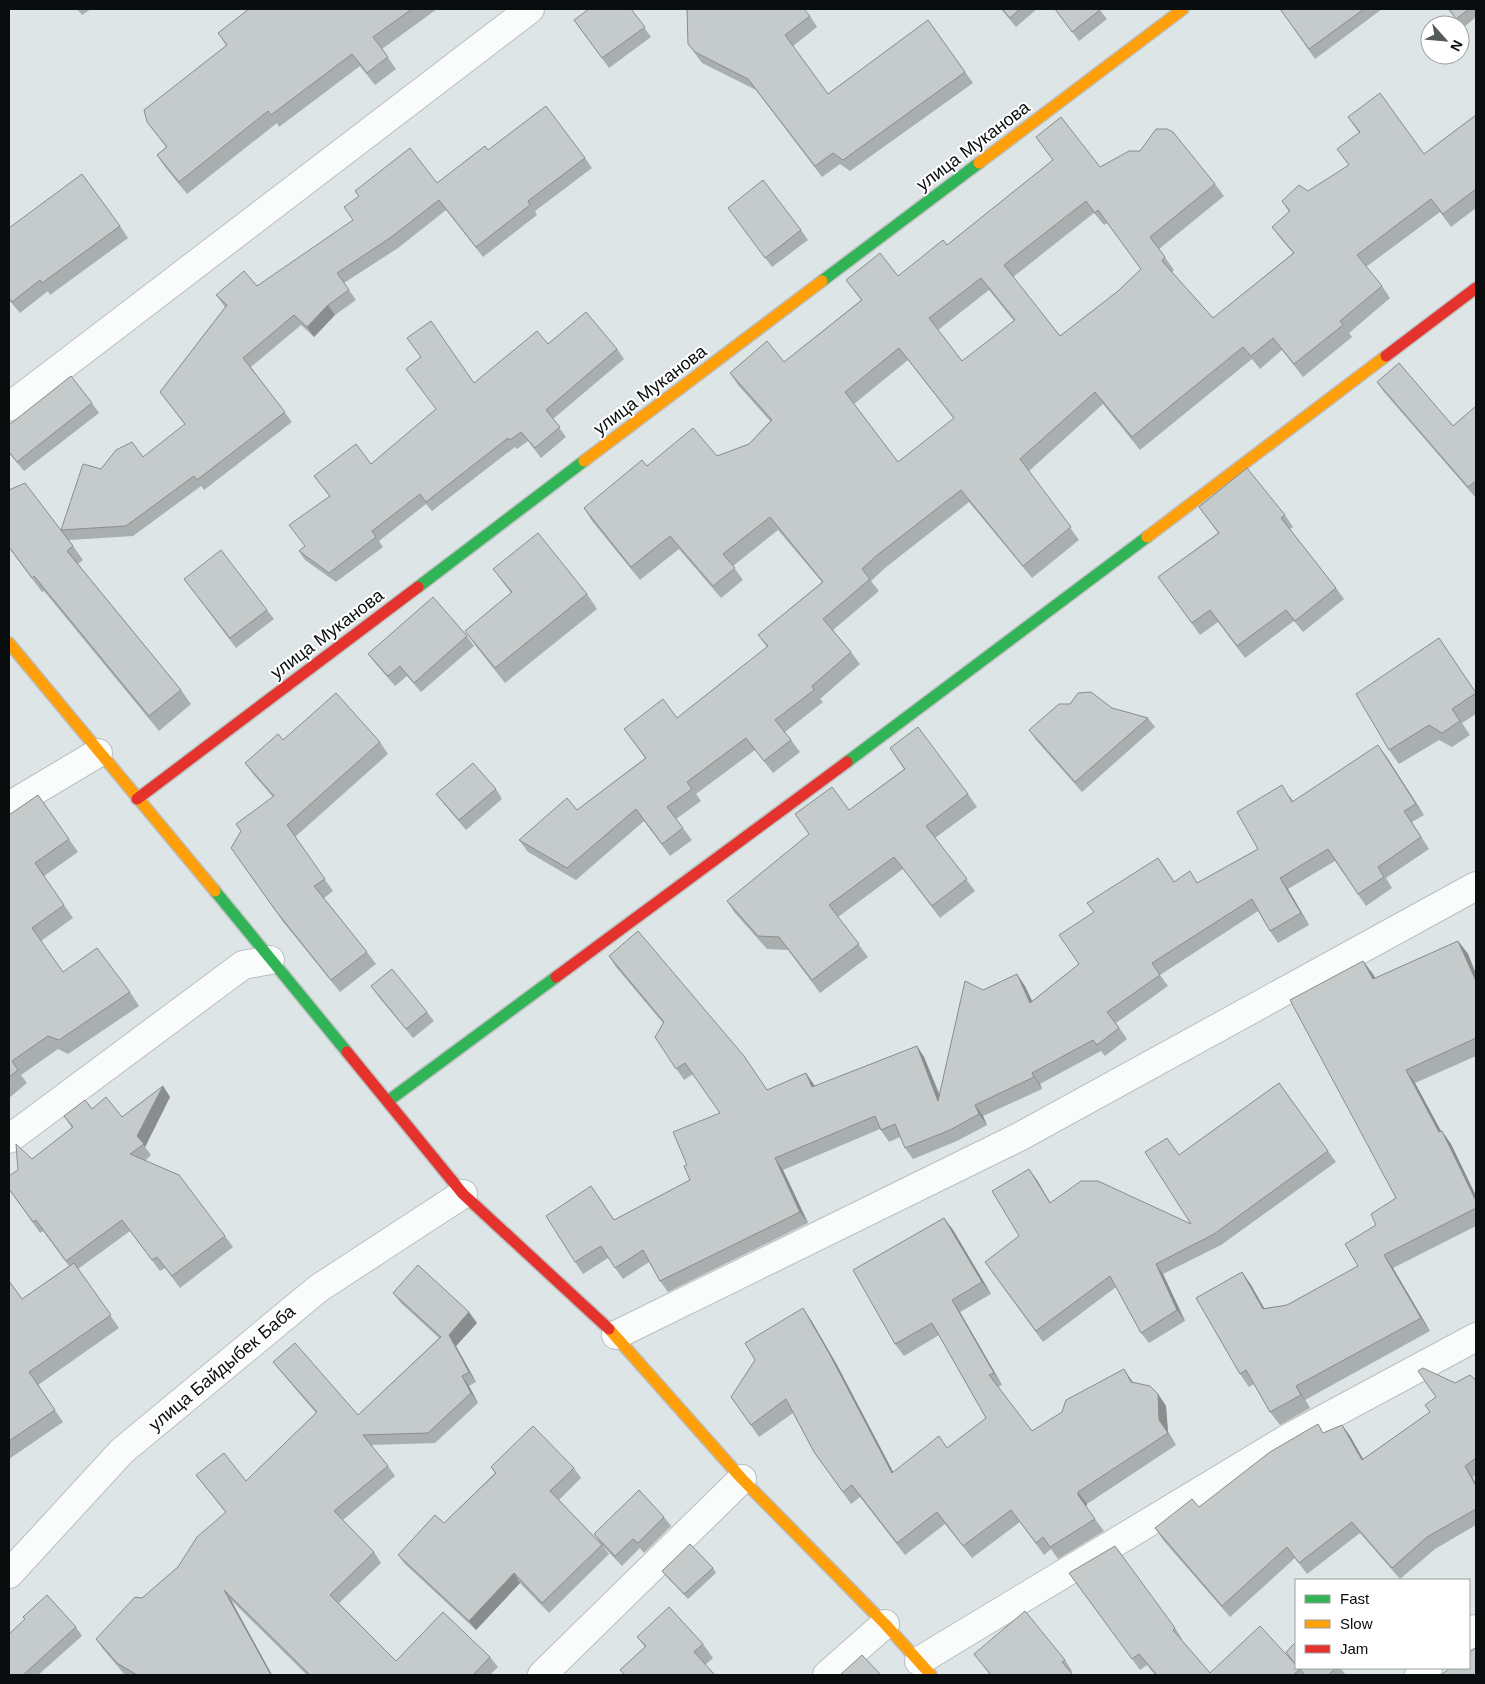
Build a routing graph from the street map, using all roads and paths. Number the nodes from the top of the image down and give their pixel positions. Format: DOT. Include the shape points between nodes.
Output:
graph roads {
  1 [pos="530,9"];
  2 [pos="1183,9"];
  3 [pos="1476,288"];
  4 [pos="9,407"];
  5 [pos="9,643"];
  6 [pos="98,753"];
  7 [pos="137,800"];
  8 [pos="9,806"];
  9 [pos="1476,886"];
  10 [pos="270,960"];
  11 [pos="388,1101"];
  12 [pos="9,1139"];
  13 [pos="463,1194"];
  14 [pos="616,1334"];
  15 [pos="1476,1336"];
  16 [pos="742,1479"];
  17 [pos="9,1574"];
  18 [pos="885,1624"];
  19 [pos="925,1668"];
  20 [pos="542,1675"];
  21 [pos="827,1675"];
  1 -- 4 [label="street"];
  2 -- 7 [label="street, улица Муканова"];
  3 -- 11 [label="street" via="981,663"];
  5 -- 6 [label="street"];
  6 -- 7 [label="street"];
  6 -- 8 [label="street"];
  7 -- 10 [label="street"];
  9 -- 14 [label="street" via="1019,1137"];
  10 -- 11 [label="street"];
  10 -- 12 [label="street" via="243,965"];
  11 -- 13 [label="street"];
  13 -- 14 [label="street"];
  13 -- 17 [label="street, улица Байдыбек Баба" via="319,1288 122,1451"];
  14 -- 16 [label="street"];
  15 -- 19 [label="street" via="1290,1437"];
  16 -- 18 [label="street"];
  16 -- 20 [label="street"];
  18 -- 19 [label="street"];
  18 -- 21 [label="street"];
}
